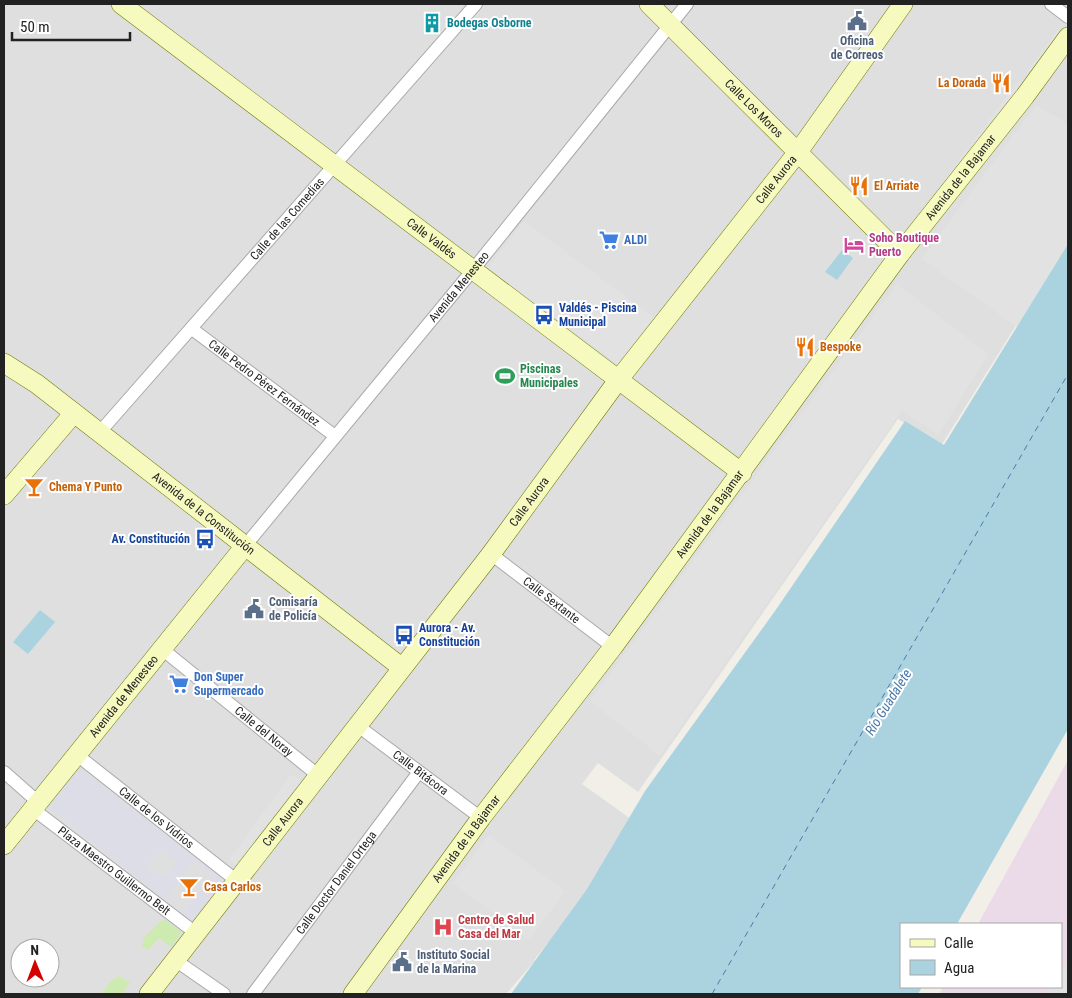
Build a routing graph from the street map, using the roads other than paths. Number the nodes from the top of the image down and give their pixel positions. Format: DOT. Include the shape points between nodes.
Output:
graph roads {
  1 [pos="121,4"];
  2 [pos="476,4"];
  3 [pos="649,4"];
  4 [pos="687,4"];
  5 [pos="903,4"];
  6 [pos="1052,4"];
  7 [pos="1068,17"];
  8 [pos="670,24"];
  9 [pos="1068,37"];
  10 [pos="798,152"];
  11 [pos="334,164"];
  12 [pos="900,254"];
  13 [pos="472,271"];
  14 [pos="192,328"];
  15 [pos="4,363"];
  16 [pos="619,379"];
  17 [pos="74,413"];
  18 [pos="99,433"];
  19 [pos="336,436"];
  20 [pos="742,473"];
  21 [pos="4,495"];
  22 [pos="245,546"];
  23 [pos="491,554"];
  24 [pos="613,646"];
  25 [pos="162,650"];
  26 [pos="401,667"];
  27 [pos="358,726"];
  28 [pos="77,755"];
  29 [pos="4,772"];
  30 [pos="419,772"];
  31 [pos="319,776"];
  32 [pos="36,806"];
  33 [pos="481,818"];
  34 [pos="4,845"];
  35 [pos="237,881"];
  36 [pos="197,934"];
  37 [pos="175,960"];
  38 [pos="150,994"];
  39 [pos="224,994"];
  40 [pos="253,994"];
  41 [pos="353,994"];
  1 -- 11 [label="street, Calle Valdés"];
  2 -- 11 [label="street, Calle de las Comedias"];
  3 -- 8 [label="street, Calle Los Moros"];
  4 -- 8 [label="street, Avenida Menesteo"];
  5 -- 10 [label="street, Calle Aurora"];
  6 -- 7 [label="street"];
  8 -- 10 [label="street, Calle Los Moros"];
  8 -- 13 [label="street, Avenida Menesteo"];
  9 -- 12 [label="street, Avenida de la Bajamar"];
  10 -- 12 [label="street, Calle Los Moros"];
  10 -- 16 [label="street, Calle Aurora"];
  11 -- 13 [label="street, Calle Valdés"];
  11 -- 14 [label="street, Calle de las Comedias"];
  12 -- 20 [label="street, Avenida de la Bajamar"];
  13 -- 16 [label="street, Calle Valdés"];
  13 -- 19 [label="street, Avenida Menesteo"];
  14 -- 18 [label="street, Calle de las Comedias"];
  14 -- 19 [label="street, Calle Pedro Pérez Fernández"];
  15 -- 17 [label="street, Avenida de la Constitución"];
  16 -- 20 [label="street, Calle Valdés"];
  16 -- 23 [label="street, Calle Aurora"];
  17 -- 18 [label="street, Avenida de la Constitución"];
  17 -- 21 [label="street"];
  18 -- 22 [label="street, Avenida de la Constitución"];
  19 -- 22 [label="street, Avenida Menesteo"];
  20 -- 24 [label="street, Avenida de la Bajamar"];
  22 -- 25 [label="street, Avenida de Menesteo"];
  22 -- 26 [label="street, Avenida de la Constitución"];
  23 -- 24 [label="street, Calle Sextante"];
  23 -- 26 [label="street, Calle Aurora"];
  24 -- 33 [label="street, Avenida de la Bajamar"];
  25 -- 28 [label="street, Avenida de Menesteo"];
  25 -- 31 [label="street, Calle del Noray"];
  26 -- 27 [label="street, Calle Aurora"];
  27 -- 30 [label="street, Calle Bitácora"];
  27 -- 31 [label="street, Calle Aurora"];
  28 -- 32 [label="street, Avenida de Menesteo"];
  28 -- 35 [label="street, Calle de los Vidrios"];
  29 -- 32 [label="street, Plaza Maestro Guillermo Belt"];
  30 -- 33 [label="street, Calle Bitácora"];
  30 -- 40 [label="street, Calle Doctor Daniel Ortega"];
  31 -- 35 [label="street, Calle Aurora"];
  32 -- 34 [label="street, Avenida de Menesteo"];
  32 -- 36 [label="street, Plaza Maestro Guillermo Belt"];
  33 -- 41 [label="street, Avenida de la Bajamar"];
  35 -- 36 [label="street, Calle Aurora"];
  36 -- 37 [label="street, Calle Aurora"];
  37 -- 38 [label="street, Calle Aurora"];
  37 -- 39 [label="street"];
}
